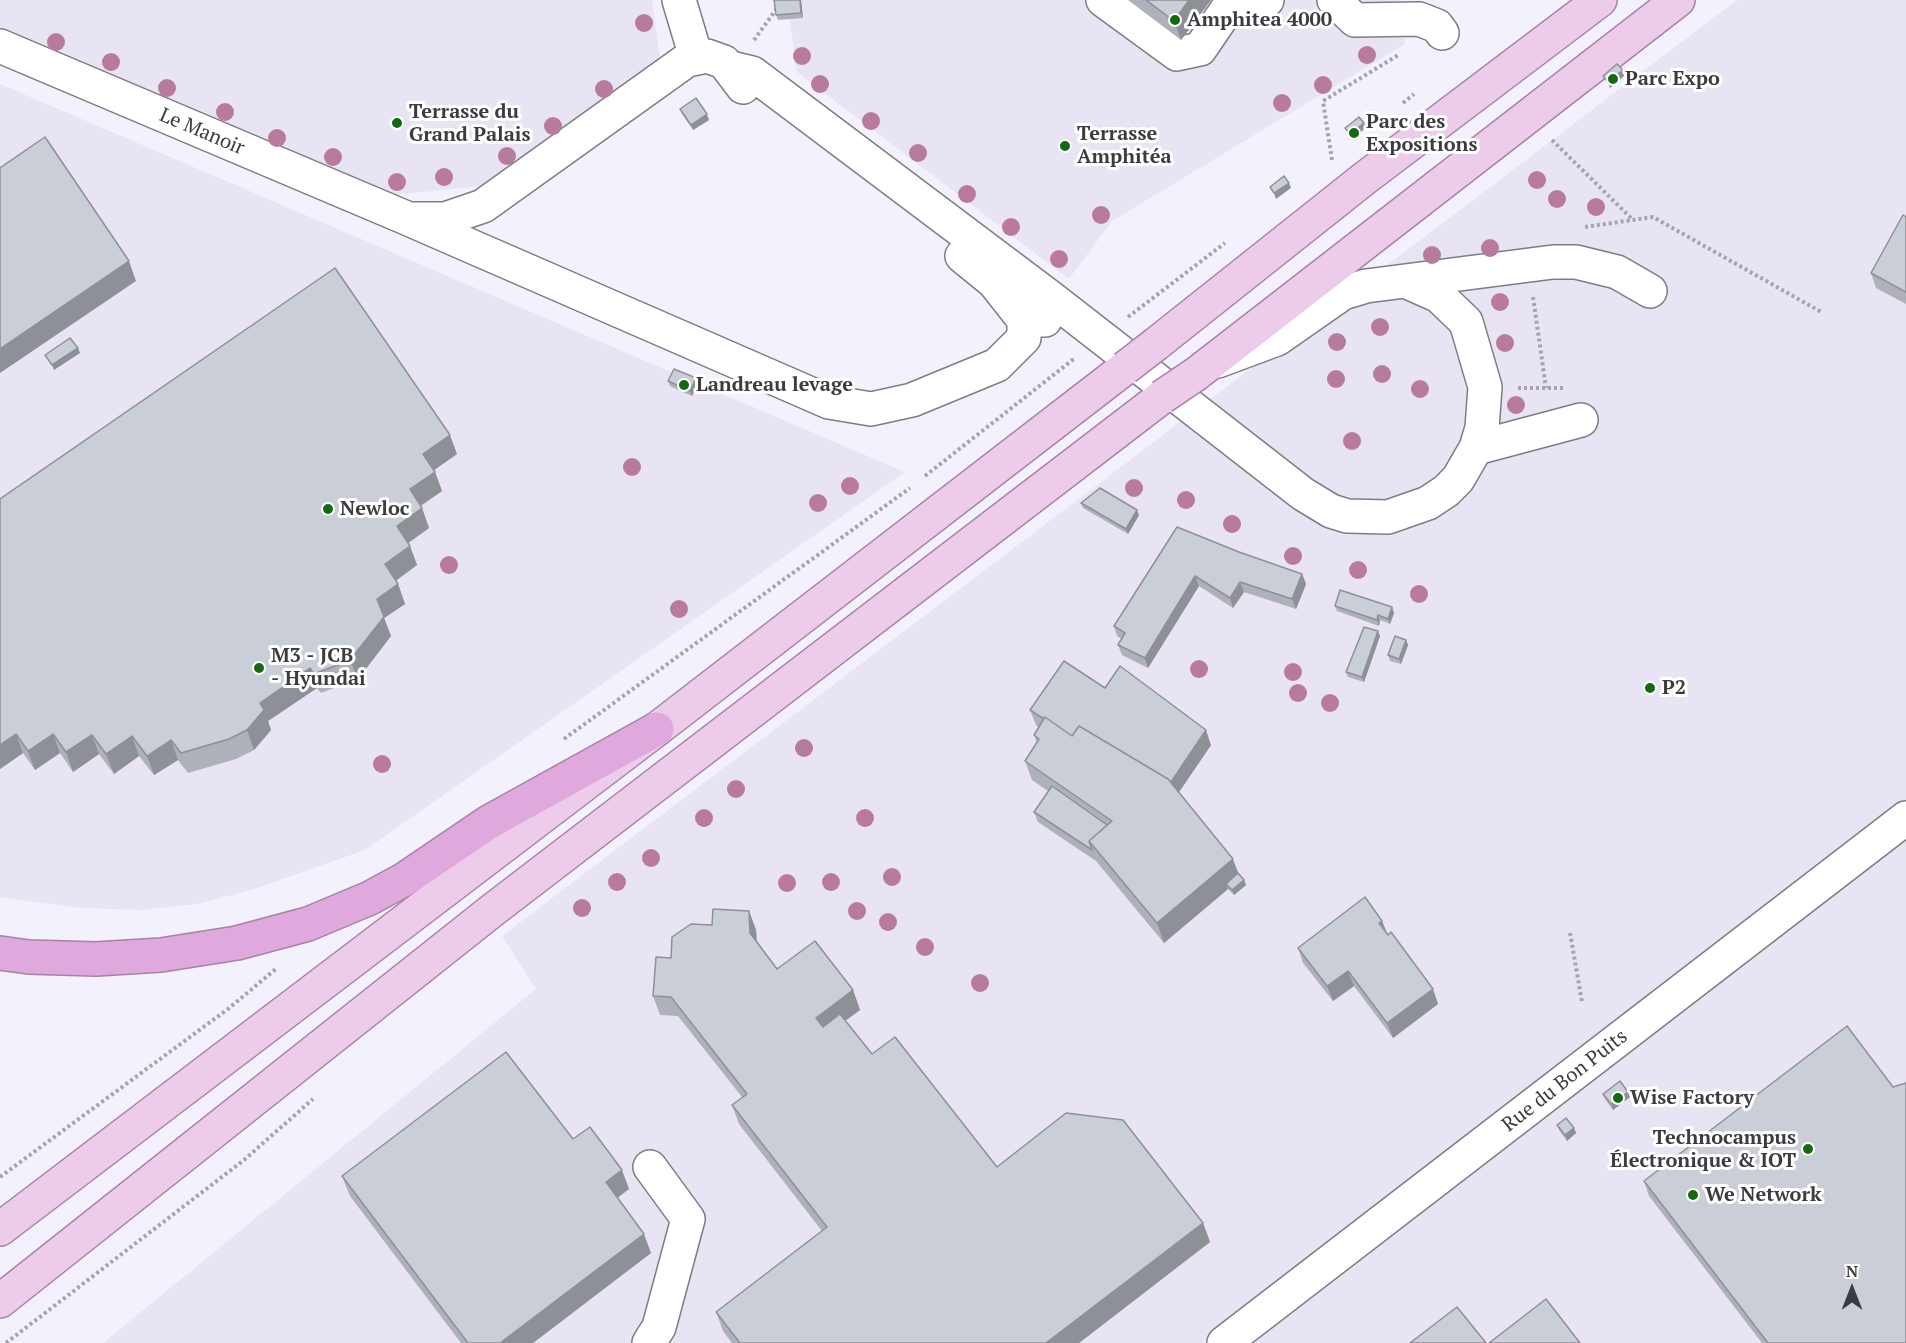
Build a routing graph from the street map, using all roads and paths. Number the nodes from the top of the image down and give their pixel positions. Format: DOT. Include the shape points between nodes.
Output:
graph roads {
  1 [pos="679,0"];
  2 [pos="1103,0"];
  3 [pos="1267,0"];
  4 [pos="1334,0"];
  5 [pos="1600,0"];
  6 [pos="1678,0"];
  7 [pos="788,6"];
  8 [pos="1430,26"];
  9 [pos="0,46"];
  10 [pos="696,57"];
  11 [pos="740,58"];
  12 [pos="1552,140"];
  13 [pos="1332,160"];
  14 [pos="404,217"];
  15 [pos="1632,220"];
  16 [pos="1579,228"];
  17 [pos="1226,242"];
  18 [pos="1405,281"];
  19 [pos="1532,290"];
  20 [pos="1650,291"];
  21 [pos="1823,313"];
  22 [pos="1124,320"];
  23 [pos="1203,369"];
  24 [pos="1515,387"];
  25 [pos="1546,388"];
  26 [pos="1568,388"];
  27 [pos="1581,420"];
  28 [pos="1476,448"];
  29 [pos="657,729"];
  30 [pos="1906,818"];
  31 [pos="1570,933"];
  32 [pos="0,953"];
  33 [pos="1582,1002"];
  34 [pos="314,1098"];
  35 [pos="650,1167"];
  36 [pos="0,1229"];
  37 [pos="0,1300"];
  38 [pos="6,1343"];
  39 [pos="649,1343"];
  40 [pos="1224,1343"];
  1 -- 10 [label="street"];
  2 -- 3 [label="street" via="1177,54 1200,49 1230,5"];
  4 -- 8 [label="street" via="1355,21"];
  5 -- 29 [label="main road, bridge"];
  6 -- 23 [label="main road"];
  7 -- 11 [label="path" via="779,6"];
  8 -- 13 [label="path" via="1416,45 1323,101"];
  9 -- 14 [label="street, Le Manoir"];
  10 -- 11 [label="street"];
  10 -- 14 [label="street" via="483,206 445,219"];
  11 -- 14 [label="street, Le Manoir" via="742,85 1040,318 997,365 912,400 872,409 829,402"];
  11 -- 28 [label="street" via="752,73 1316,503 1347,516 1368,518 1410,511 1446,492"];
  12 -- 15 [label="path"];
  15 -- 16 [label="path"];
  15 -- 21 [label="path" via="1653,217"];
  17 -- 22 [label="path"];
  18 -- 20 [label="street" via="1576,262 1617,272"];
  18 -- 23 [label="street" via="1343,293 1277,339"];
  18 -- 28 [label="street" via="1450,304 1471,333 1485,387 1485,408"];
  19 -- 25 [label="path"];
  23 -- 37 [label="main road, bridge" via="494,909"];
  24 -- 25 [label="path"];
  25 -- 26 [label="path"];
  27 -- 28 [label="street"];
  29 -- 32 [label="highway" via="489,822 388,889 308,924 237,943 161,955 96,959"];
  29 -- 36 [label="main road"];
  30 -- 40 [label="street, Rue du Bon Puits"];
  31 -- 33 [label="path"];
  34 -- 38 [label="path" via="244,1160"];
  35 -- 39 [label="street" via="688,1219 659,1327"];
}
